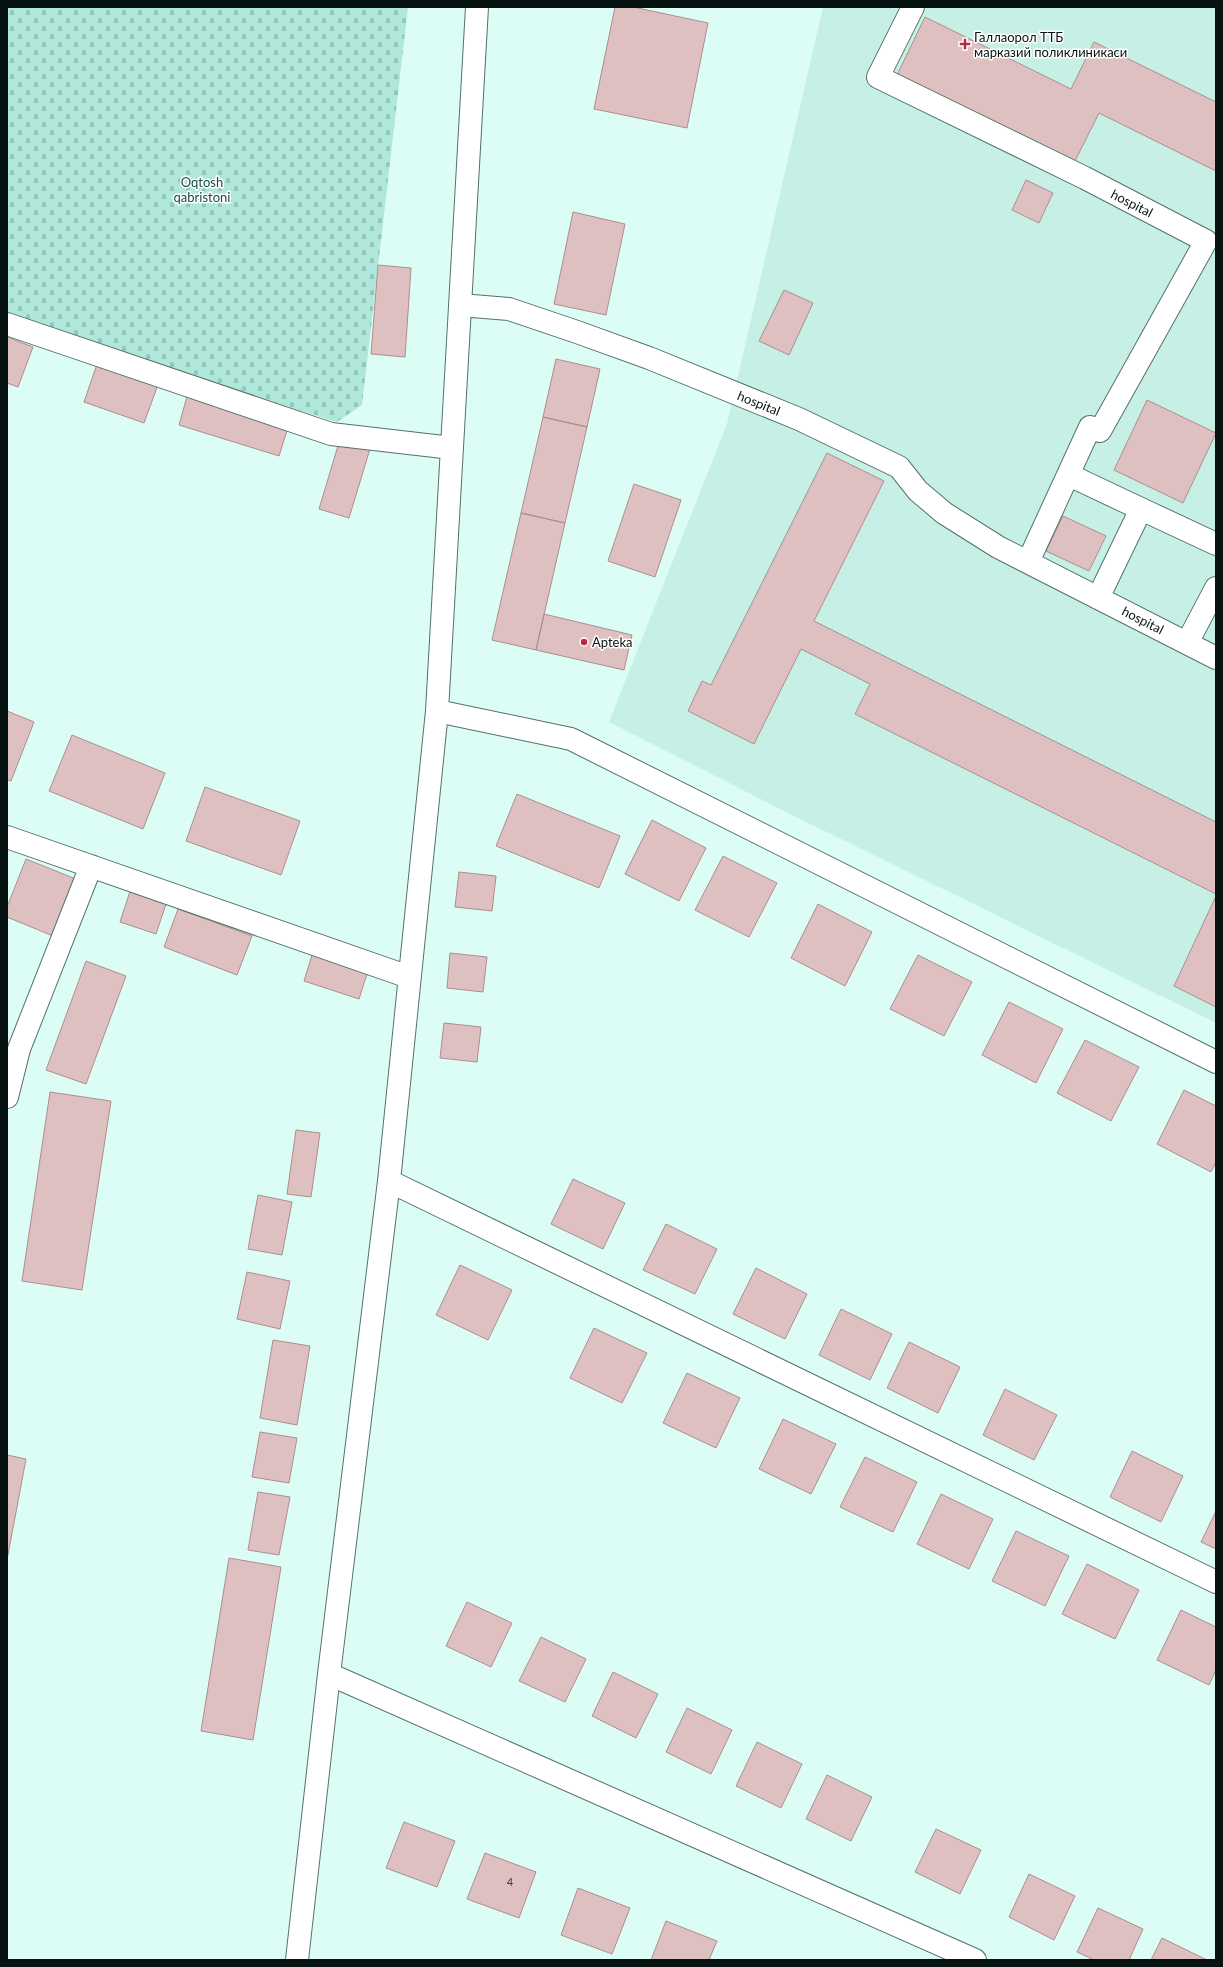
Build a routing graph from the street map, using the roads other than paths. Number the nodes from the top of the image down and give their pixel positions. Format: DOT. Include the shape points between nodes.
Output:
graph roads {
  1 [pos="477,7"];
  2 [pos="913,7"];
  3 [pos="460,305"];
  4 [pos="7,324"];
  5 [pos="452,448"];
  6 [pos="1069,475"];
  7 [pos="1141,509"];
  8 [pos="1216,544"];
  9 [pos="1028,562"];
  10 [pos="1216,588"];
  11 [pos="1098,598"];
  12 [pos="1187,643"];
  13 [pos="1216,658"];
  14 [pos="437,711"];
  15 [pos="7,837"];
  16 [pos="91,866"];
  17 [pos="409,977"];
  18 [pos="1216,1062"];
  19 [pos="7,1097"];
  20 [pos="388,1181"];
  21 [pos="1216,1582"];
  22 [pos="329,1674"];
  23 [pos="297,1960"];
  24 [pos="975,1960"];
  1 -- 3 [label="street"];
  2 -- 6 [label="street, hospital" via="878,77 1085,178 1206,241 1100,431 1090,427"];
  3 -- 5 [label="street"];
  3 -- 9 [label="street, hospital" via="509,310 577,332 649,358 799,419 900,467 918,491 944,513 998,547"];
  4 -- 5 [label="street" via="330,434"];
  5 -- 14 [label="street"];
  6 -- 7 [label="street"];
  6 -- 9 [label="street, hospital"];
  7 -- 8 [label="street"];
  7 -- 11 [label="street"];
  9 -- 11 [label="street, hospital"];
  10 -- 12 [label="street"];
  11 -- 12 [label="street, hospital"];
  12 -- 13 [label="street, hospital"];
  14 -- 17 [label="street"];
  14 -- 18 [label="street" via="571,739"];
  15 -- 16 [label="street"];
  16 -- 17 [label="street"];
  16 -- 19 [label="street" via="19,1049"];
  17 -- 20 [label="street"];
  20 -- 21 [label="street"];
  20 -- 22 [label="street"];
  22 -- 23 [label="street"];
  22 -- 24 [label="street"];
}
